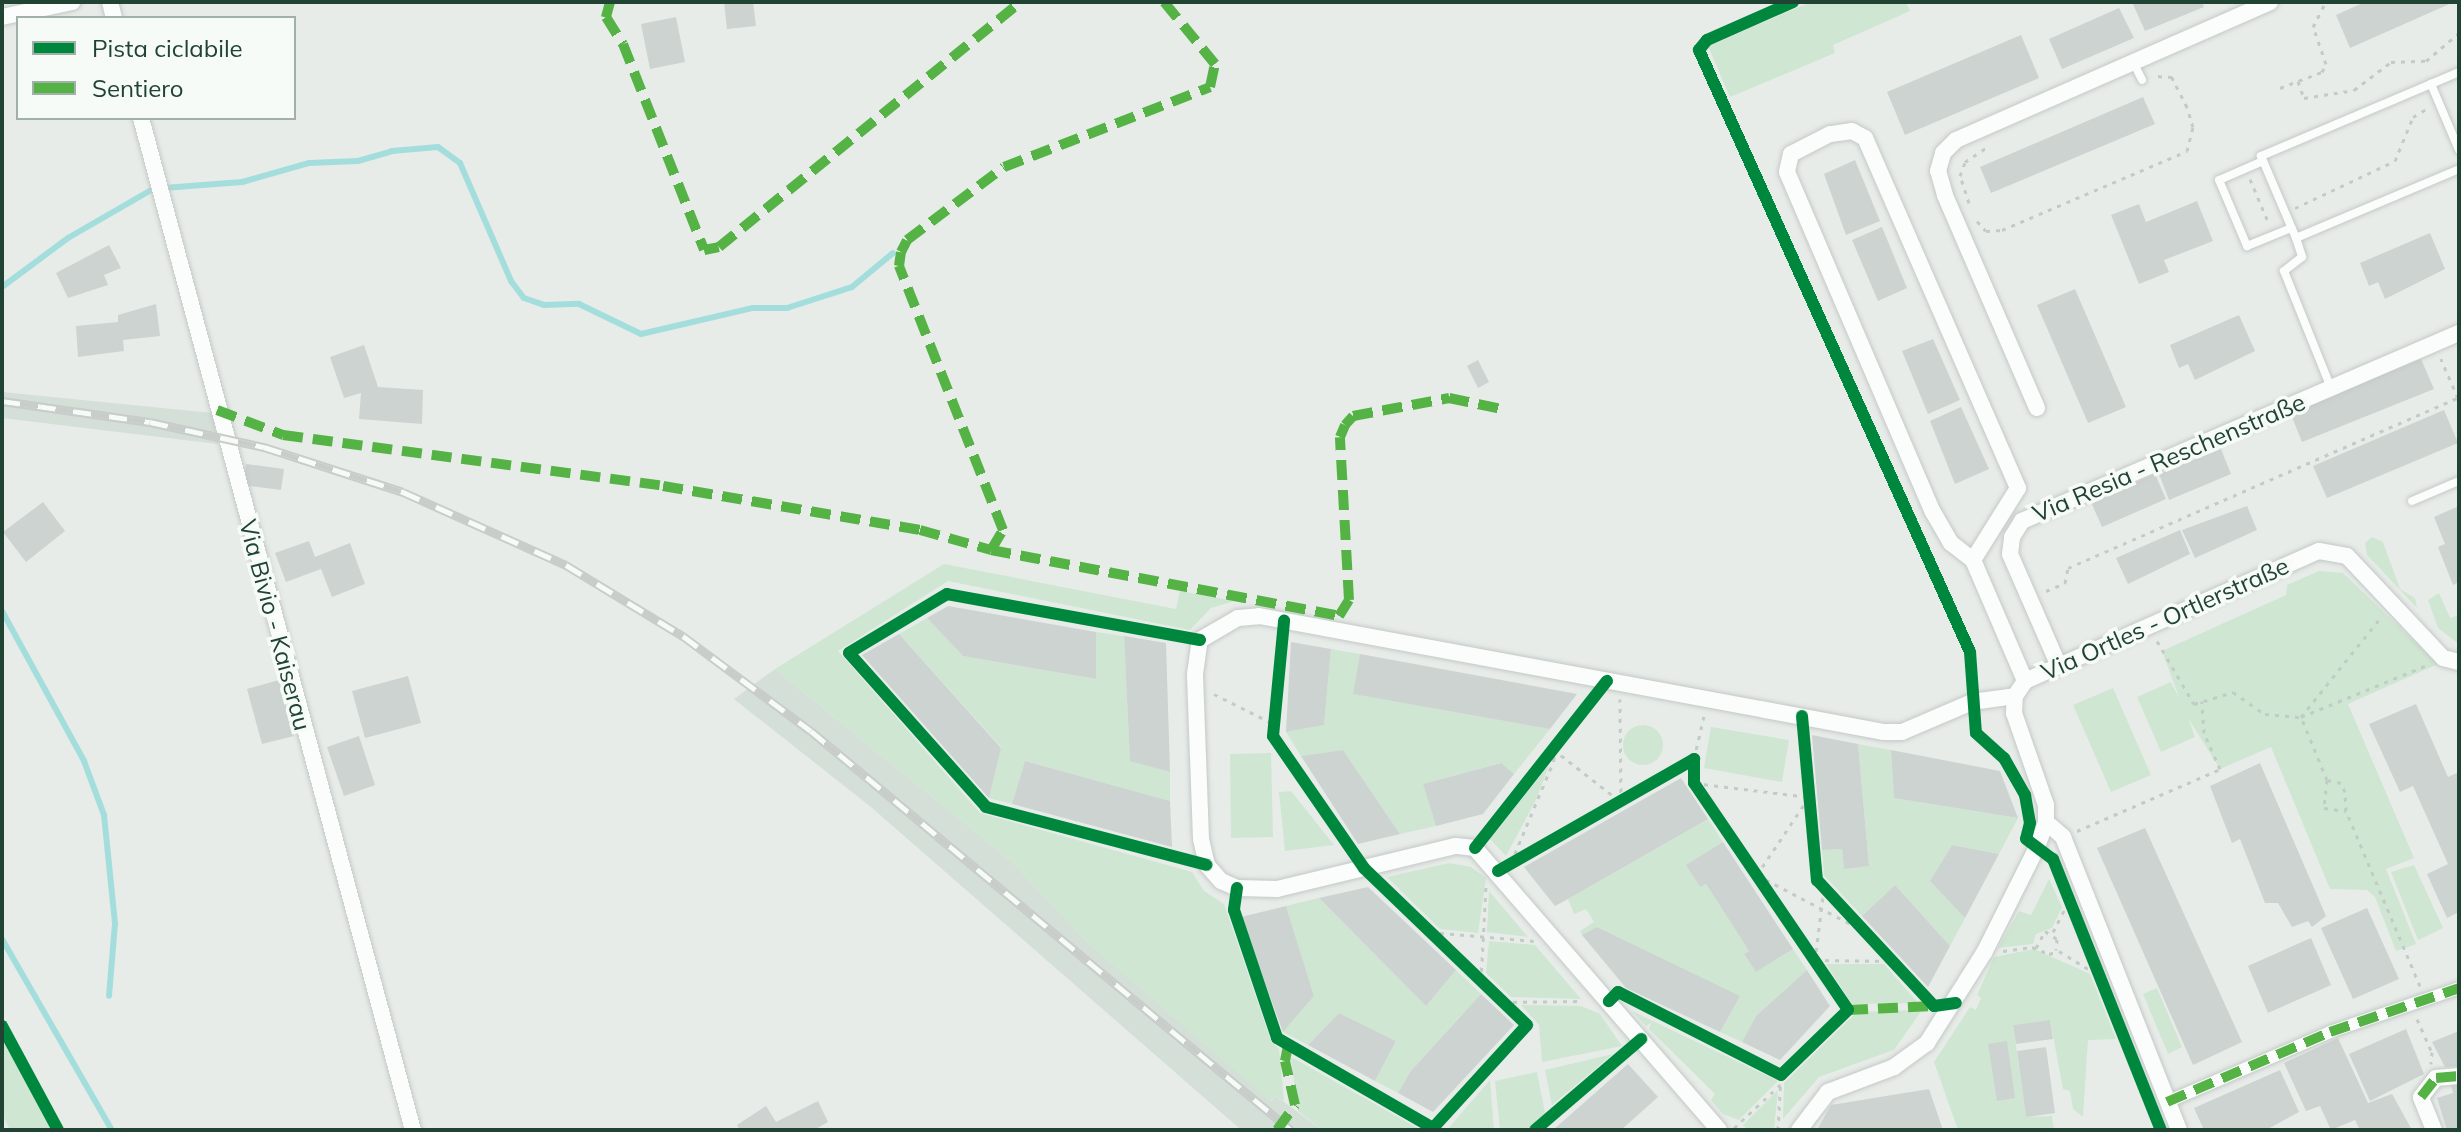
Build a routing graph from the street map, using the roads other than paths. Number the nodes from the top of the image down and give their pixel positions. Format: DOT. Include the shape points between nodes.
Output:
graph roads {
  1 [pos="72,2"];
  2 [pos="2270,2"];
  3 [pos="2,17"];
  4 [pos="2133,62"];
  5 [pos="2459,72"];
  6 [pos="2142,80"];
  7 [pos="2431,84"];
  8 [pos="142,120"];
  9 [pos="2459,150"];
  10 [pos="2263,161"];
  11 [pos="2459,169"];
  12 [pos="2291,228"];
  13 [pos="2296,238"];
  14 [pos="2459,333"];
  15 [pos="2331,388"];
  16 [pos="2037,408"];
  17 [pos="2459,481"];
  18 [pos="2412,501"];
  19 [pos="1973,560"];
  20 [pos="2451,660"];
  21 [pos="2058,664"];
  22 [pos="2025,681"];
  23 [pos="2015,696"];
  24 [pos="2046,822"];
  25 [pos="2459,988"];
  26 [pos="2459,1076"];
  27 [pos="2167,1102"];
  28 [pos="413,1130"];
  29 [pos="1719,1130"];
  30 [pos="1799,1130"];
  31 [pos="2179,1130"];
  32 [pos="2434,1130"];
  1 -- 3 [label="street"];
  2 -- 4 [label="street"];
  4 -- 6 [label="lane"];
  4 -- 16 [label="street" via="1956,140 1943,153 1938,171"];
  5 -- 7 [label="lane"];
  7 -- 9 [label="lane"];
  7 -- 10 [label="lane" via="2261,156"];
  8 -- 28 [label="street, Via Bivio - Kaiserau"];
  10 -- 12 [label="lane"];
  10 -- 12 [label="lane" via="2219,180 2247,246"];
  11 -- 13 [label="lane"];
  12 -- 13 [label="lane"];
  13 -- 15 [label="lane" via="2302,257 2284,271"];
  14 -- 15 [label="street, Via Resia - Reschenstraße"];
  15 -- 21 [label="street, Via Resia - Reschenstraße" via="2022,521 2010,554"];
  17 -- 18 [label="lane"];
  19 -- 19 [label="street" via="2018,488 1865,138 1852,131 1830,134 1791,154 1787,172 1933,512 1951,543"];
  19 -- 22 [label="street"];
  20 -- 21 [label="street, Via Ortles - Ortlerstraße" via="2347,556 2319,551"];
  21 -- 22 [label="street, Via Ortles - Ortlerstraße"];
  22 -- 23 [label="street, Via Ortles - Ortlerstraße"];
  23 -- 24 [label="street, Via Ortles - Ortlerstraße" via="2019,733 2046,805"];
  23 -- 29 [label="street" via="1972,702 1902,732 1259,616 1238,618 1200,640 1196,692 1201,839 1207,865 1221,881 1237,888 1277,889 1455,846 1475,848 1504,867 1559,943"];
  24 -- 27 [label="street" via="2063,837"];
  24 -- 30 [label="street" via="1984,953 1921,1049 1894,1067 1828,1092"];
  25 -- 27 [label="street" via="2330,1032"];
  26 -- 32 [label="street" via="2436,1078 2421,1097"];
  27 -- 31 [label="street"];
}
